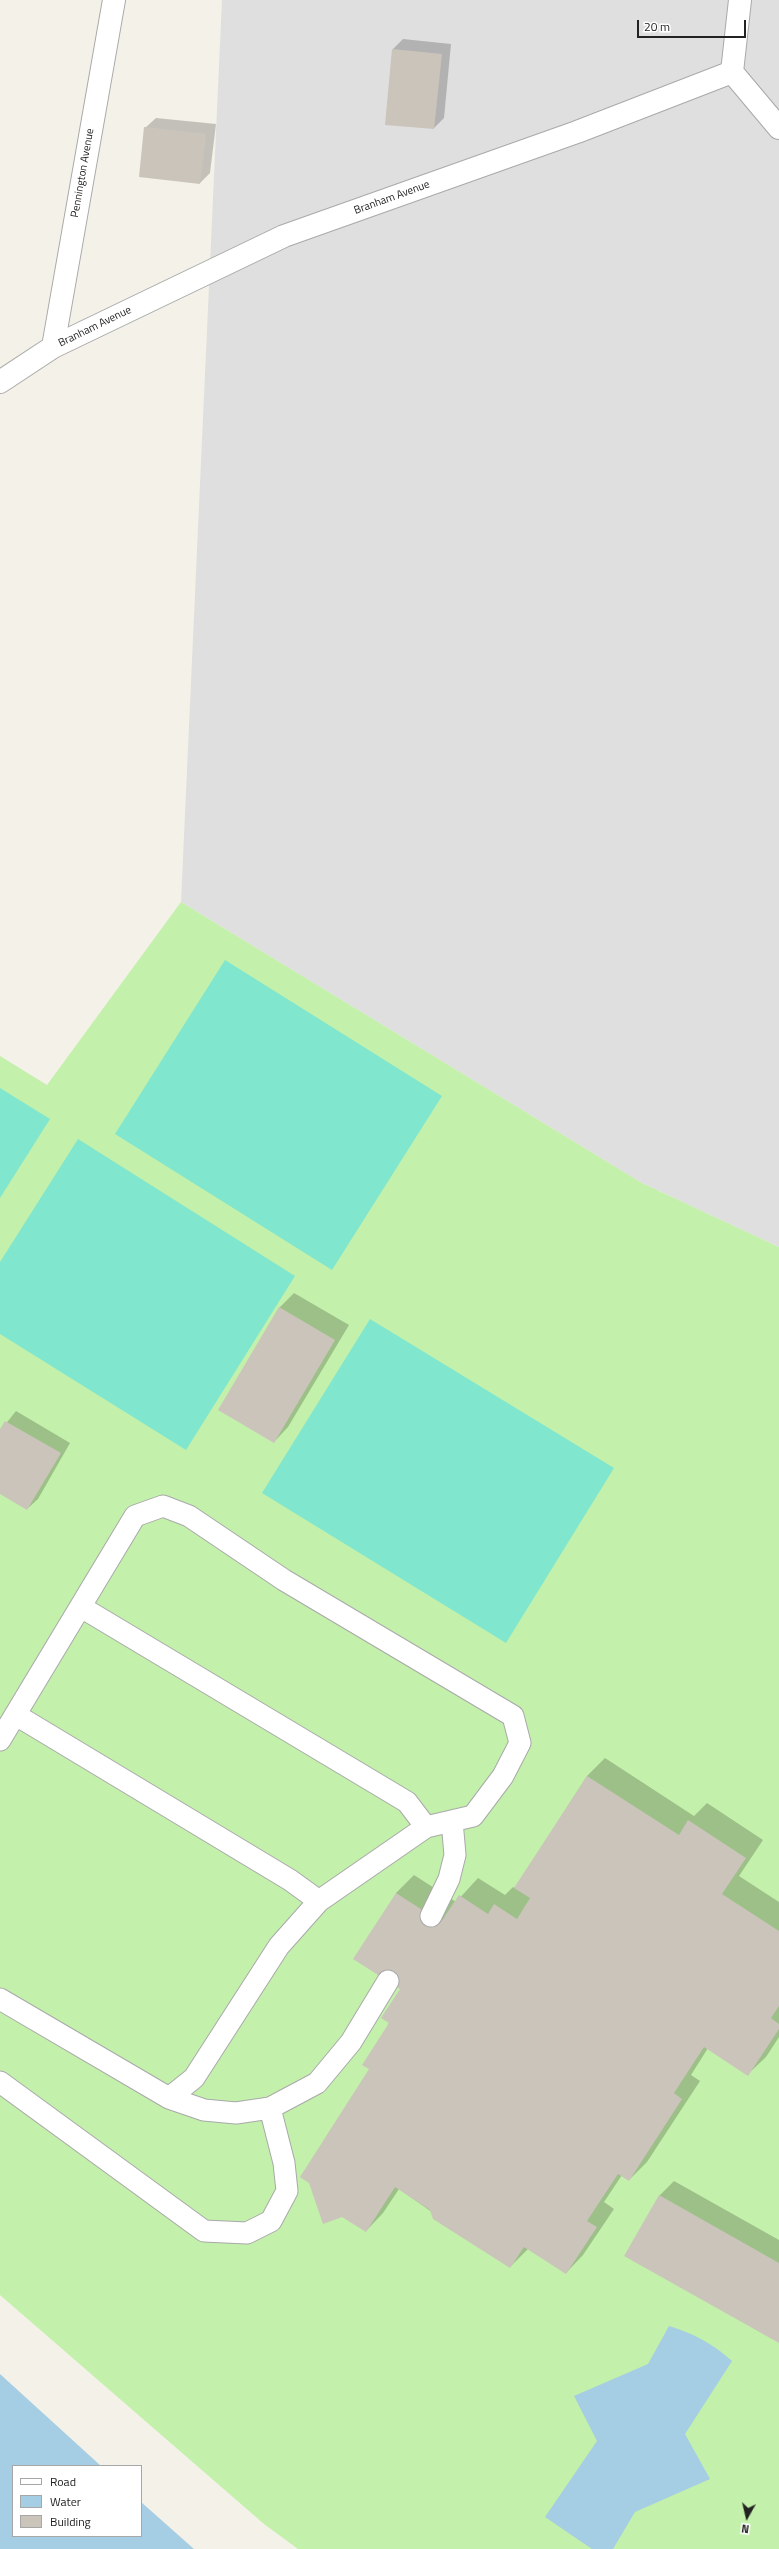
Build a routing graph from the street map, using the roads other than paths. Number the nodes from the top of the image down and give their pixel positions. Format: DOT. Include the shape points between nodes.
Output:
graph roads {
  1 [pos="114,0"];
  2 [pos="740,0"];
  3 [pos="732,72"];
  4 [pos="779,128"];
  5 [pos="53,347"];
  6 [pos="0,382"];
  7 [pos="81,1607"];
  8 [pos="16,1715"];
  9 [pos="0,1740"];
  10 [pos="452,1821"];
  11 [pos="426,1827"];
  12 [pos="319,1901"];
  13 [pos="431,1916"];
  14 [pos="388,1981"];
  15 [pos="0,1999"];
  16 [pos="0,2082"];
  17 [pos="168,2098"];
  18 [pos="270,2108"];
  1 -- 5 [label="street, Pennington Avenue"];
  2 -- 3 [label="street"];
  3 -- 4 [label="street"];
  3 -- 5 [label="street, Branham Avenue" via="577,132 284,236"];
  5 -- 6 [label="street, Branham Avenue"];
  7 -- 8 [label="lane"];
  7 -- 10 [label="lane" via="120,1537 135,1516 163,1506 189,1516 284,1580 513,1716 520,1743 503,1776 473,1816"];
  7 -- 11 [label="lane" via="407,1802"];
  8 -- 9 [label="lane"];
  8 -- 12 [label="lane" via="290,1880"];
  10 -- 11 [label="lane"];
  10 -- 13 [label="lane" via="455,1855 449,1879"];
  11 -- 12 [label="lane"];
  12 -- 17 [label="lane" via="279,1946 194,2078"];
  14 -- 18 [label="lane" via="351,2042 317,2083"];
  15 -- 17 [label="lane"];
  16 -- 18 [label="lane" via="204,2231 247,2233 271,2221 286,2190 284,2163"];
  17 -- 18 [label="lane" via="204,2110 236,2113"];
}
